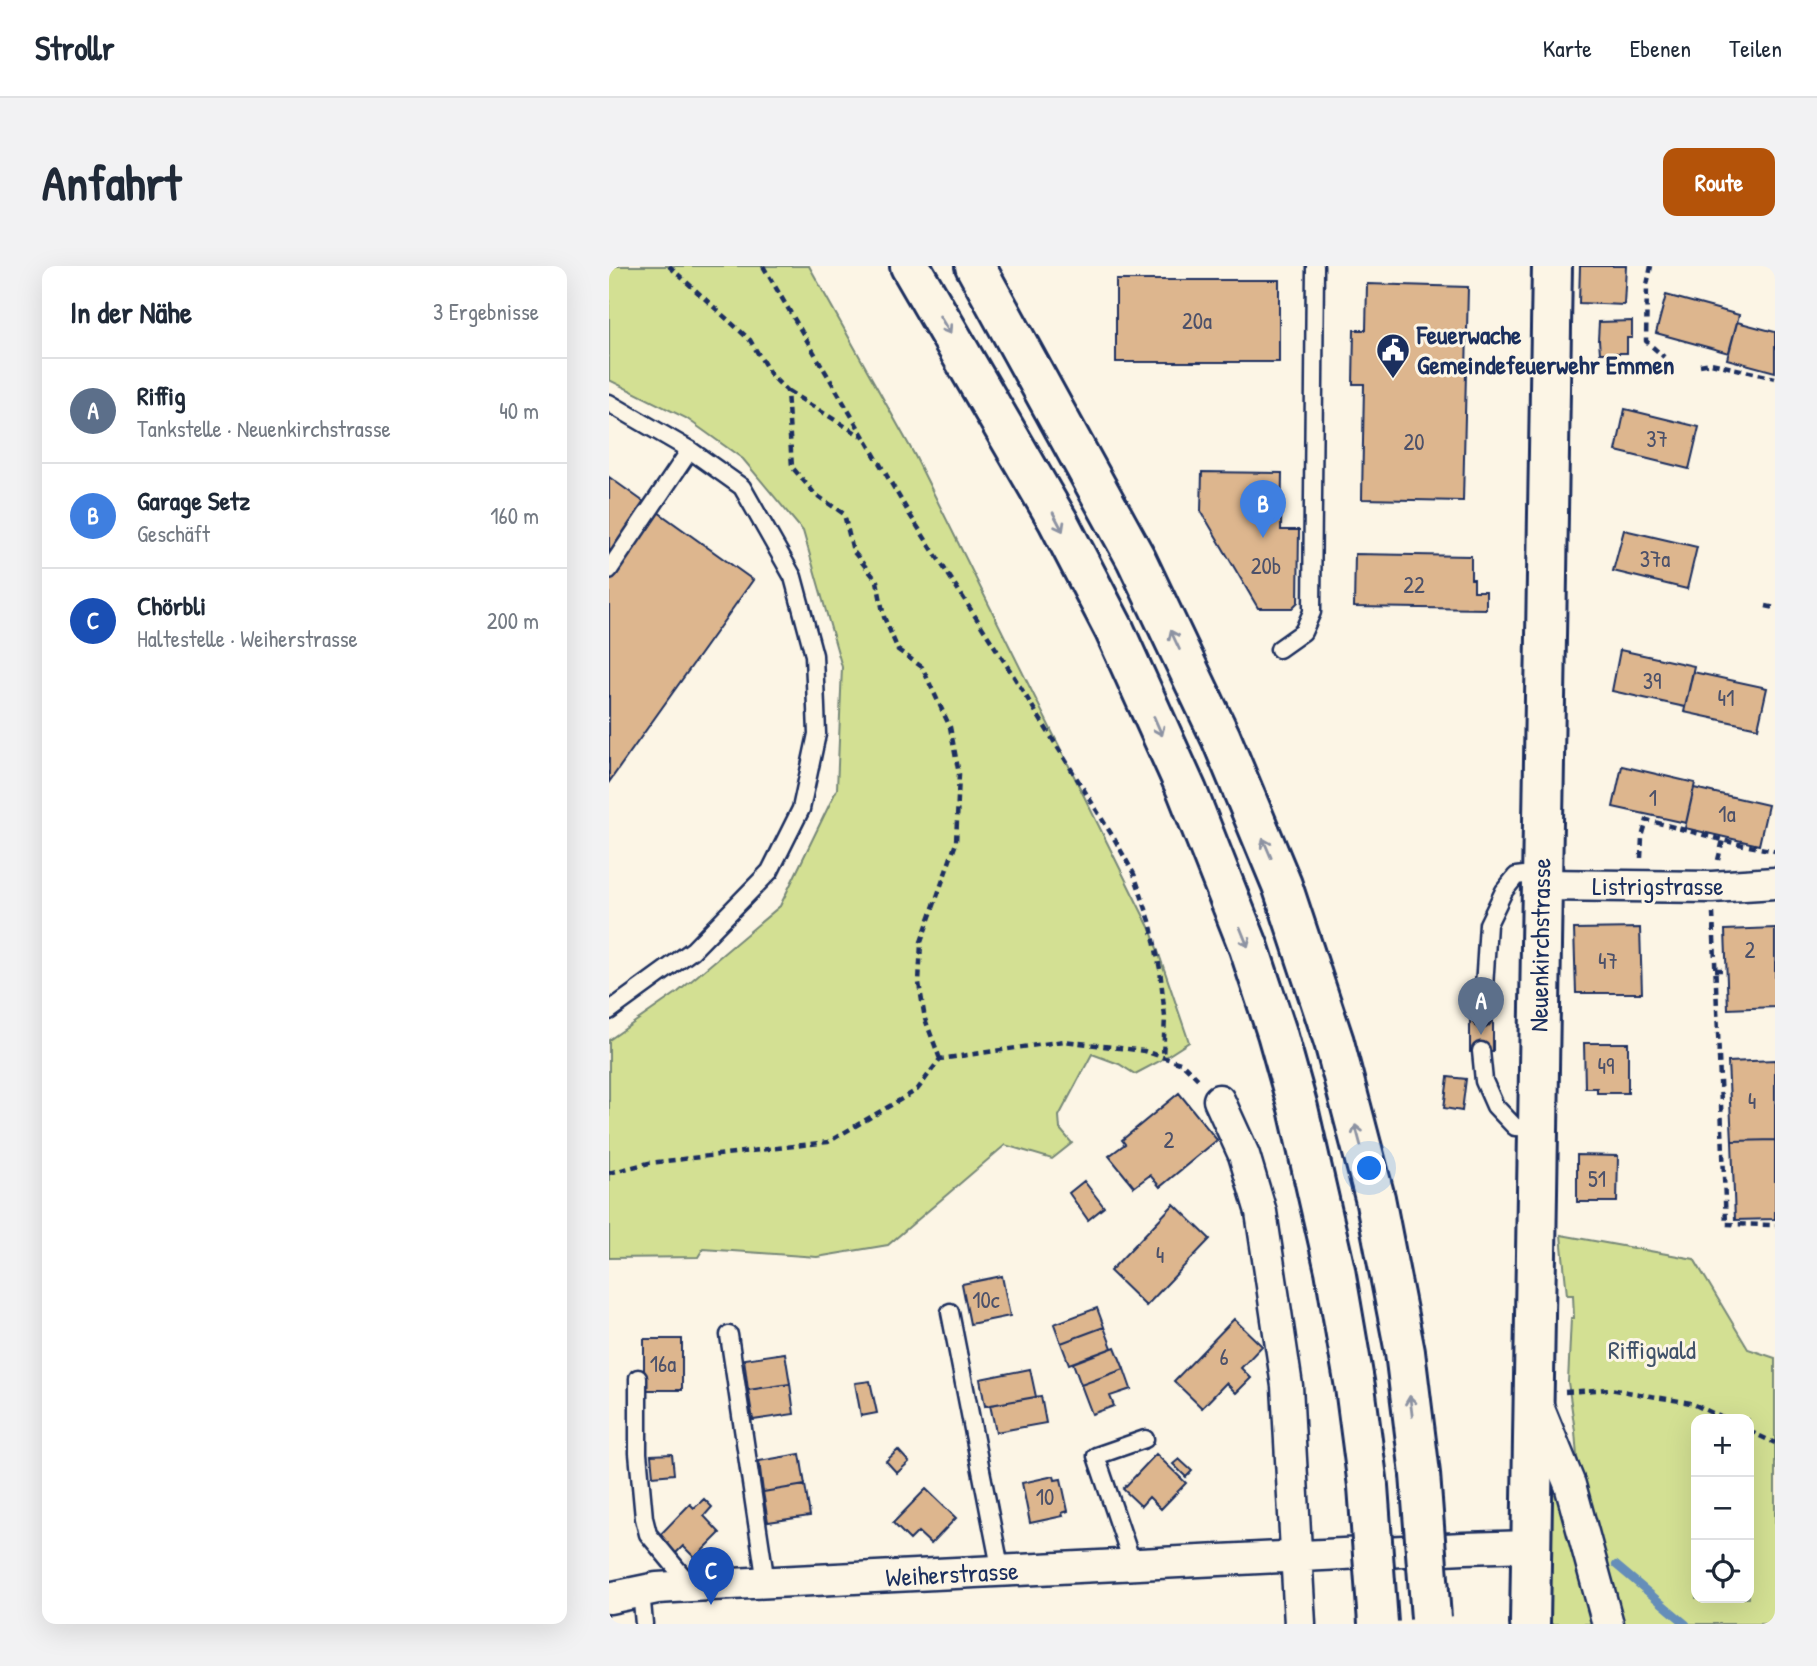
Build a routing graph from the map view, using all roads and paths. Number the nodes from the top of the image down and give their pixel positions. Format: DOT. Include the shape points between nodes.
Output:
graph roads {
  1 [pos="669,266"];
  2 [pos="763,266"];
  3 [pos="910,266"];
  4 [pos="975,266"];
  5 [pos="1315,266"];
  6 [pos="1552,266"];
  7 [pos="1651,266"];
  8 [pos="1664,357"];
  9 [pos="1700,365"];
  10 [pos="1775,378"];
  11 [pos="787,391"];
  12 [pos="609,404"];
  13 [pos="863,437"];
  14 [pos="690,450"];
  15 [pos="609,570"];
  16 [pos="1766,606"];
  17 [pos="1775,608"];
  18 [pos="1279,649"];
  19 [pos="1775,851"];
  20 [pos="1542,879"];
  21 [pos="1775,883"];
  22 [pos="1642,887"];
  23 [pos="1712,887"];
  24 [pos="1715,970"];
  25 [pos="1726,970"];
  26 [pos="609,1011"];
  27 [pos="1482,1019"];
  28 [pos="1481,1051"];
  29 [pos="1163,1057"];
  30 [pos="940,1059"];
  31 [pos="1219,1100"];
  32 [pos="1537,1128"];
  33 [pos="609,1173"];
  34 [pos="1775,1225"];
  35 [pos="950,1312"];
  36 [pos="729,1335"];
  37 [pos="638,1378"];
  38 [pos="1532,1394"];
  39 [pos="1714,1414"];
  40 [pos="1754,1433"];
  41 [pos="1145,1439"];
  42 [pos="1775,1443"];
  43 [pos="1531,1546"];
  44 [pos="1297,1557"];
  45 [pos="1133,1565"];
  46 [pos="1001,1572"];
  47 [pos="766,1583"];
  48 [pos="691,1586"];
  49 [pos="641,1591"];
  50 [pos="609,1598"];
  51 [pos="1431,1621"];
  52 [pos="1378,1623"];
  53 [pos="644,1624"];
  54 [pos="1300,1624"];
  55 [pos="1530,1624"];
  56 [pos="1608,1624"];
  1 -- 11 [label="path" via="750,340"];
  2 -- 13 [label="path"];
  3 -- 52 [label="main road, one-way, bridge" via="1058,521 1114,629 1187,792 1249,948 1294,1095 1335,1270 1368,1486"];
  51 -- 4 [label="main road, one-way, bridge" via="1405,1352 1375,1199 1334,1042 1282,885 1221,737 1136,559"];
  5 -- 18 [label="lane" via="1312,612 1303,632"];
  6 -- 20 [label="main road, Neuenkirchstrasse"];
  7 -- 8 [label="path" via="1646,341"];
  9 -- 10 [label="path" via="1711,363"];
  11 -- 13 [label="path"];
  11 -- 30 [label="path" via="792,467 815,494 843,514 853,551 877,581 884,617 898,650 922,667 950,727 959,774 956,843 921,942 919,983 925,1019"];
  12 -- 14 [label="lane"];
  13 -- 29 [label="path" via="1134,874 1160,969"];
  14 -- 15 [label="lane"];
  14 -- 26 [label="lane" via="742,487 793,577 814,654 817,734 801,809 770,871 692,950"];
  16 -- 17 [label="path"];
  19 -- 22 [label="path" via="1647,820 1642,837"];
  20 -- 22 [label="street, Listrigstrasse"];
  20 -- 27 [label="lane" via="1516,876 1488,924"];
  20 -- 32 [label="main road, Neuenkirchstrasse"];
  21 -- 23 [label="street, Listrigstrasse"];
  22 -- 23 [label="street, Listrigstrasse"];
  23 -- 24 [label="path"];
  24 -- 25 [label="path"];
  24 -- 34 [label="path" via="1726,1223"];
  28 -- 32 [label="lane" via="1484,1081 1495,1106 1515,1127"];
  29 -- 30 [label="path" via="1063,1041"];
  29 -- 31 [label="path" via="1183,1064"];
  30 -- 33 [label="path" via="917,1090 828,1142 649,1163"];
  31 -- 44 [label="street" via="1244,1154 1261,1212 1287,1386"];
  32 -- 38 [label="main road, Neuenkirchstrasse"];
  35 -- 46 [label="lane"];
  36 -- 47 [label="lane"];
  37 -- 48 [label="lane" via="638,1453 648,1534"];
  38 -- 39 [label="path" via="1610,1389 1691,1403"];
  38 -- 43 [label="main road, Neuenkirchstrasse"];
  38 -- 56 [label="street" via="1570,1485"];
  40 -- 42 [label="path"];
  41 -- 45 [label="lane" via="1096,1456"];
  43 -- 44 [label="street, Weiherstrasse"];
  43 -- 55 [label="main road, Neuenkirchstrasse"];
  44 -- 45 [label="street, Weiherstrasse"];
  44 -- 54 [label="street"];
  45 -- 46 [label="street, Weiherstrasse"];
  46 -- 47 [label="street, Weiherstrasse"];
  47 -- 48 [label="street, Weiherstrasse"];
  48 -- 49 [label="street, Weiherstrasse"];
  49 -- 50 [label="street, Weiherstrasse"];
  49 -- 53 [label="lane"];
}
